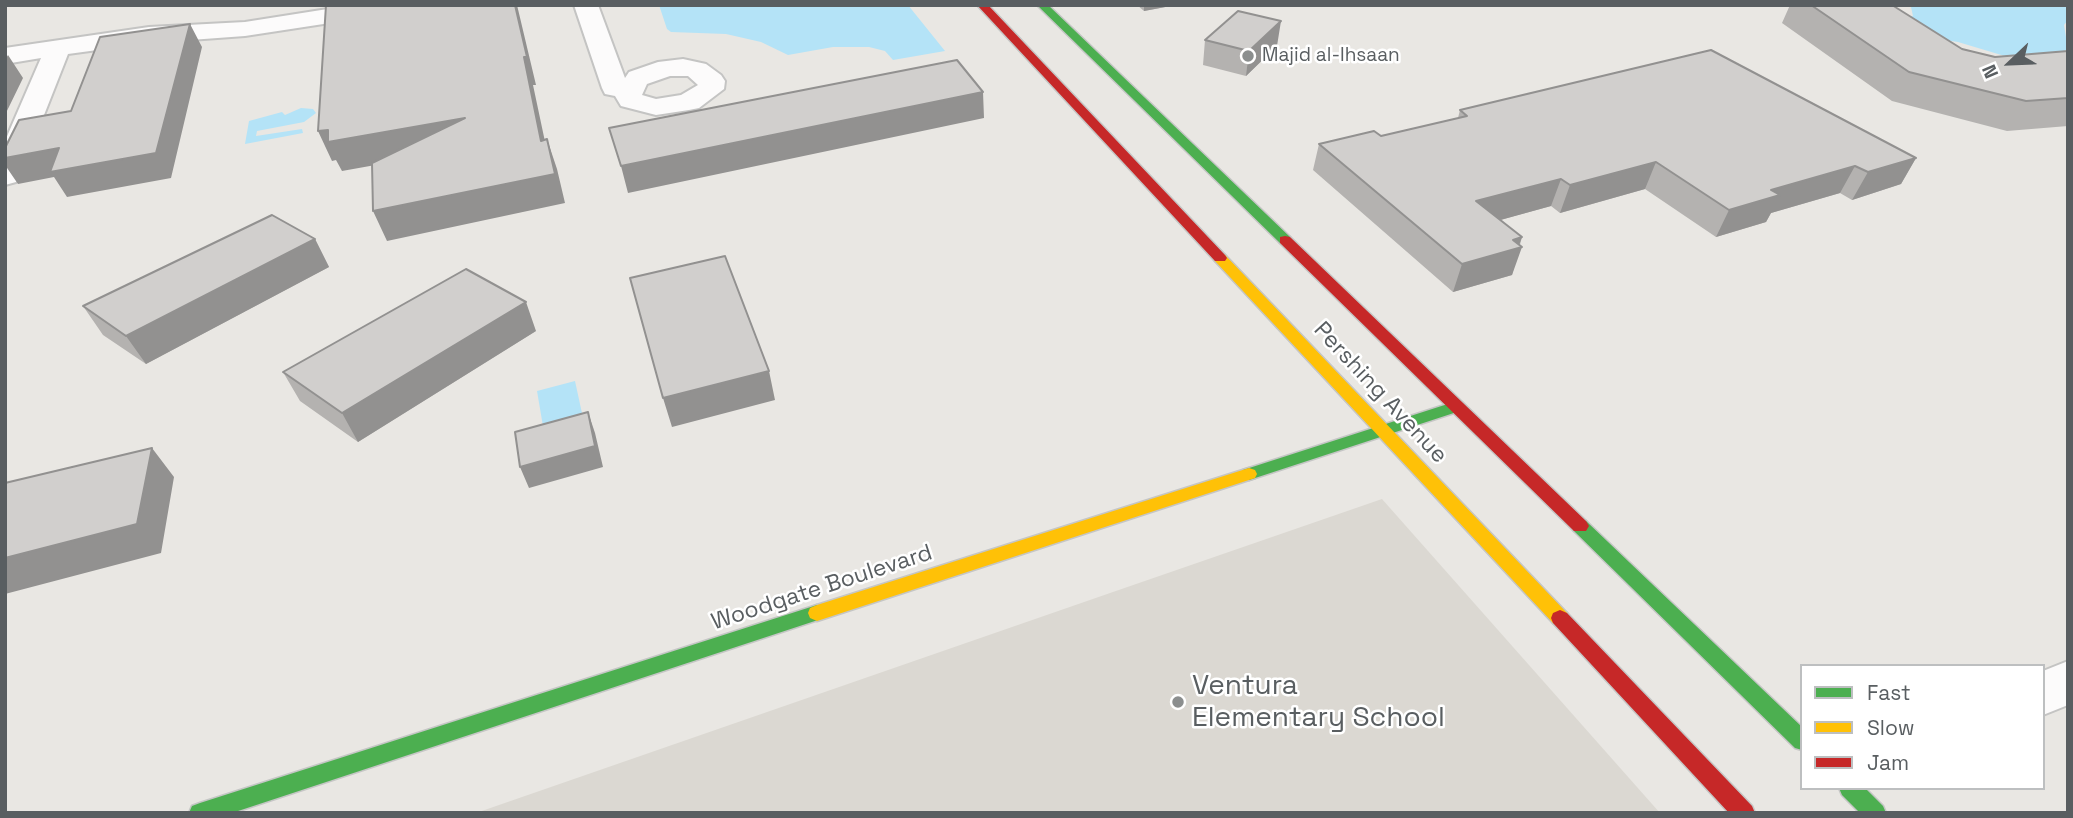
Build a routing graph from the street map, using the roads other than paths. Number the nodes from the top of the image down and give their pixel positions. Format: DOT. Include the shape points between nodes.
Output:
graph roads {
  1 [pos="402,5"];
  2 [pos="586,5"];
  3 [pos="982,5"];
  4 [pos="1042,5"];
  5 [pos="58,48"];
  6 [pos="5,56"];
  7 [pos="630,85"];
  8 [pos="5,176"];
  9 [pos="1457,406"];
  10 [pos="1383,430"];
  11 [pos="2068,682"];
  12 [pos="2045,693"];
  13 [pos="1800,739"];
  14 [pos="200,813"];
  15 [pos="1744,813"];
  1 -- 5 [label="street" via="245,29 149,35"];
  2 -- 7 [label="street" via="615,88"];
  3 -- 10 [label="street, Pershing Avenue"];
  4 -- 9 [label="street, Pershing Avenue"];
  5 -- 6 [label="street"];
  5 -- 8 [label="street"];
  9 -- 10 [label="street, Woodgate Boulevard"];
  9 -- 13 [label="street, Pershing Avenue"];
  10 -- 14 [label="street, Woodgate Boulevard"];
  10 -- 15 [label="street, Pershing Avenue"];
  11 -- 12 [label="street"];
}
